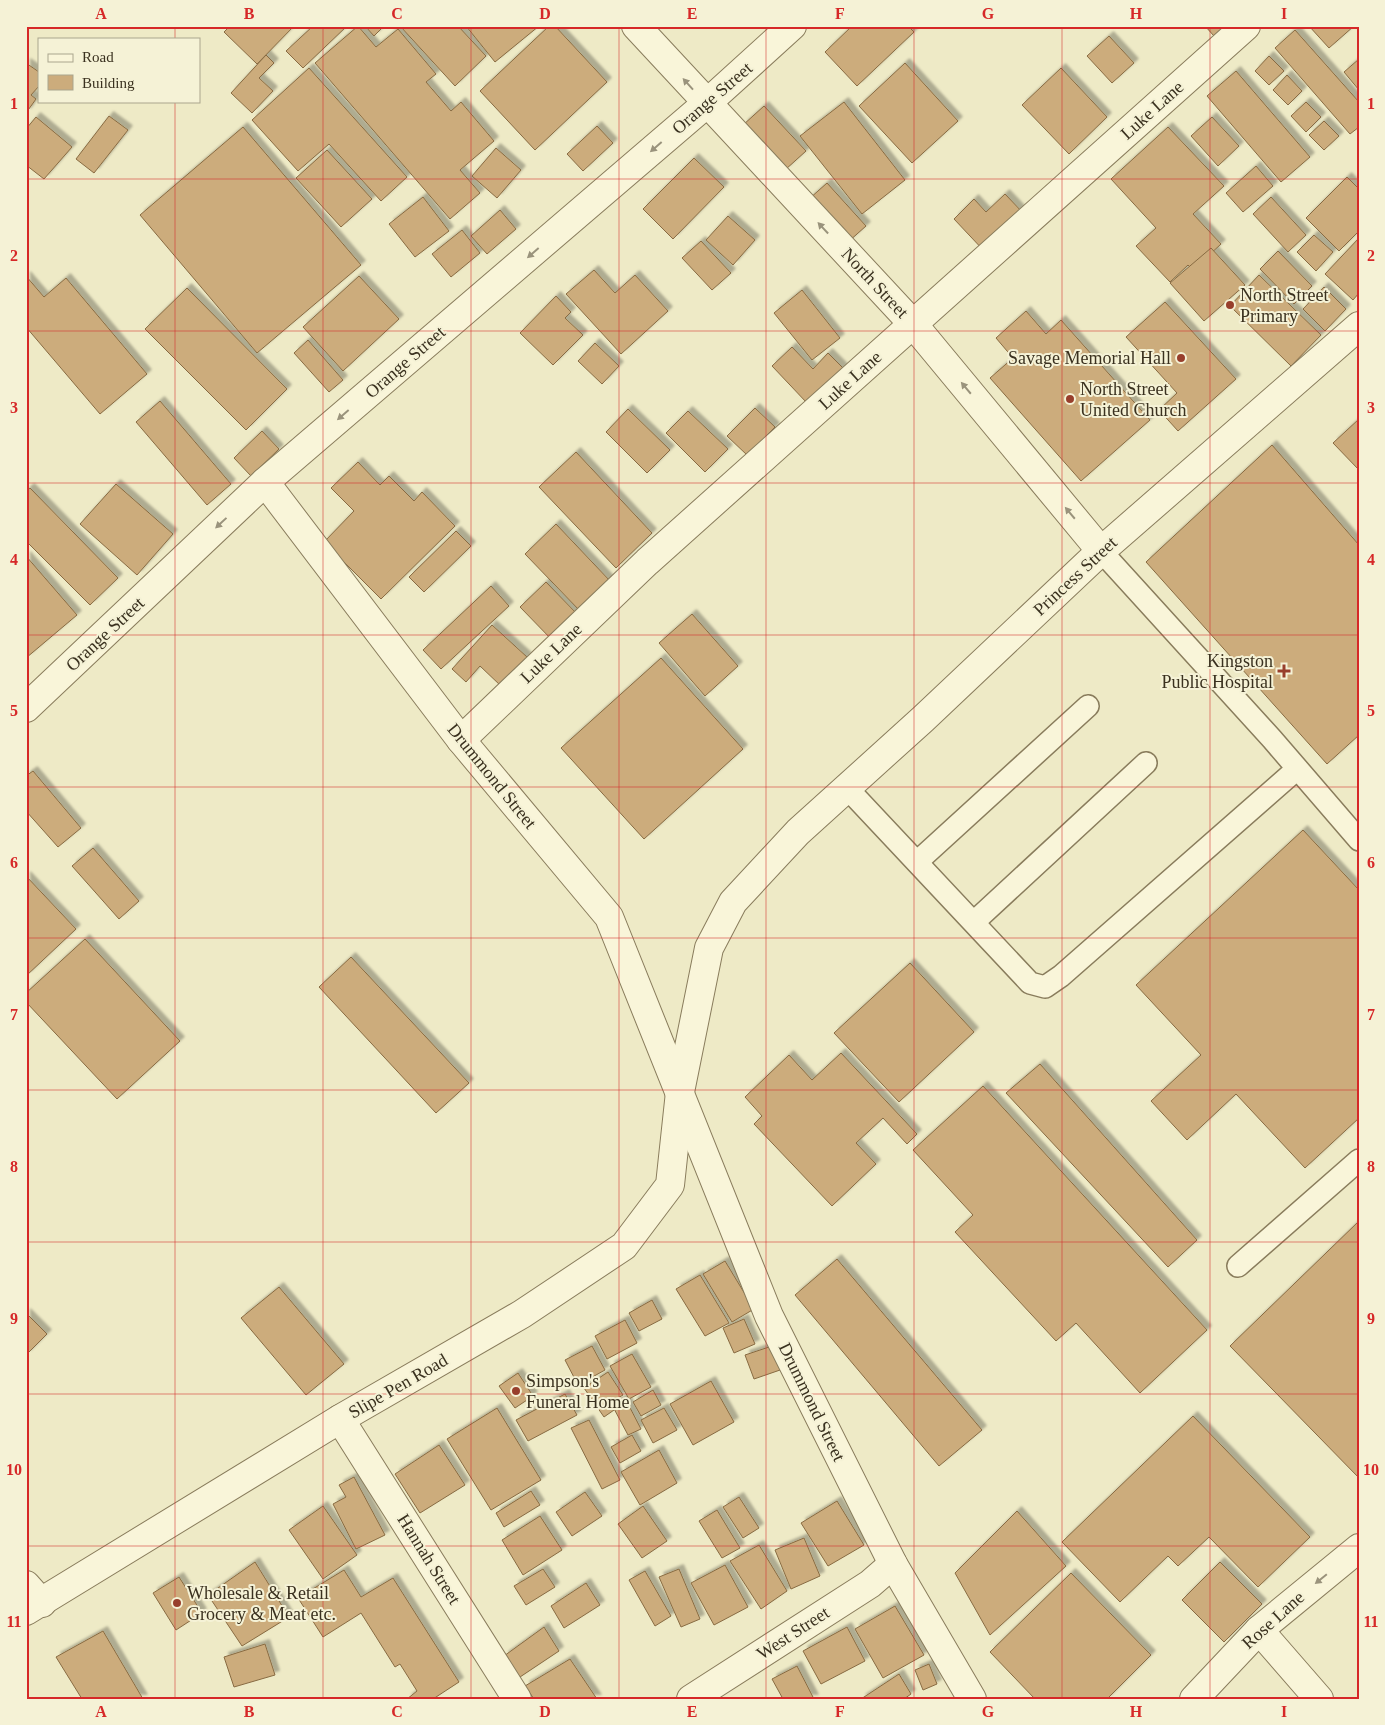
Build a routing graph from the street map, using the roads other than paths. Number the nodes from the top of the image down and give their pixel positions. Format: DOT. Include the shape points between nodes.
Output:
graph roads {
  1 [pos="636,26"];
  2 [pos="792,26"];
  3 [pos="1246,26"];
  4 [pos="706,104"];
  5 [pos="912,324"];
  6 [pos="1359,326"];
  7 [pos="265,482"];
  8 [pos="1102,551"];
  9 [pos="1088,706"];
  10 [pos="26,708"];
  11 [pos="461,740"];
  12 [pos="1146,763"];
  13 [pos="1297,769"];
  14 [pos="847,788"];
  15 [pos="1359,840"];
  16 [pos="918,862"];
  17 [pos="974,922"];
  18 [pos="680,1092"];
  19 [pos="1359,1160"];
  20 [pos="1238,1266"];
  21 [pos="340,1419"];
  22 [pos="1359,1548"];
  23 [pos="892,1564"];
  24 [pos="32,1599"];
  25 [pos="1259,1630"];
  26 [pos="517,1699"];
  27 [pos="691,1699"];
  28 [pos="972,1699"];
  29 [pos="1194,1699"];
  30 [pos="1319,1699"];
  4 -- 1 [label="street, North Street, one-way"];
  2 -- 4 [label="street, Orange Street"];
  3 -- 5 [label="street, Luke Lane"];
  5 -- 4 [label="street, North Street, one-way"];
  4 -- 7 [label="street, Orange Street, one-way"];
  8 -- 5 [label="street, North Street, one-way"];
  5 -- 11 [label="street, Luke Lane" via="647,562"];
  6 -- 8 [label="street, Princess Street"];
  7 -- 10 [label="street, Orange Street, one-way"];
  7 -- 11 [label="street, Drummond Street"];
  8 -- 13 [label="lane"];
  8 -- 14 [label="street, Princess Street"];
  9 -- 16 [label="lane"];
  11 -- 18 [label="street, Drummond Street" via="609,917"];
  12 -- 17 [label="lane"];
  13 -- 15 [label="lane"];
  13 -- 17 [label="lane" via="1045,987 1030,983"];
  14 -- 16 [label="lane"];
  14 -- 18 [label="street, Princess Street" via="798,832 733,902 709,948"];
  16 -- 17 [label="lane"];
  18 -- 21 [label="street, Slipe Pen Road" via="670,1185 624,1246 522,1314"];
  18 -- 23 [label="street, Drummond Street" via="770,1316"];
  19 -- 20 [label="lane"];
  21 -- 24 [label="street, Slipe Pen Road"];
  21 -- 26 [label="street, Hannah Street"];
  22 -- 25 [label="street, Rose Lane, one-way"];
  23 -- 27 [label="street, West Street" via="870,1584"];
  23 -- 28 [label="street, Drummond Street"];
  25 -- 29 [label="street, Rose Lane"];
  25 -- 30 [label="street"];
}
